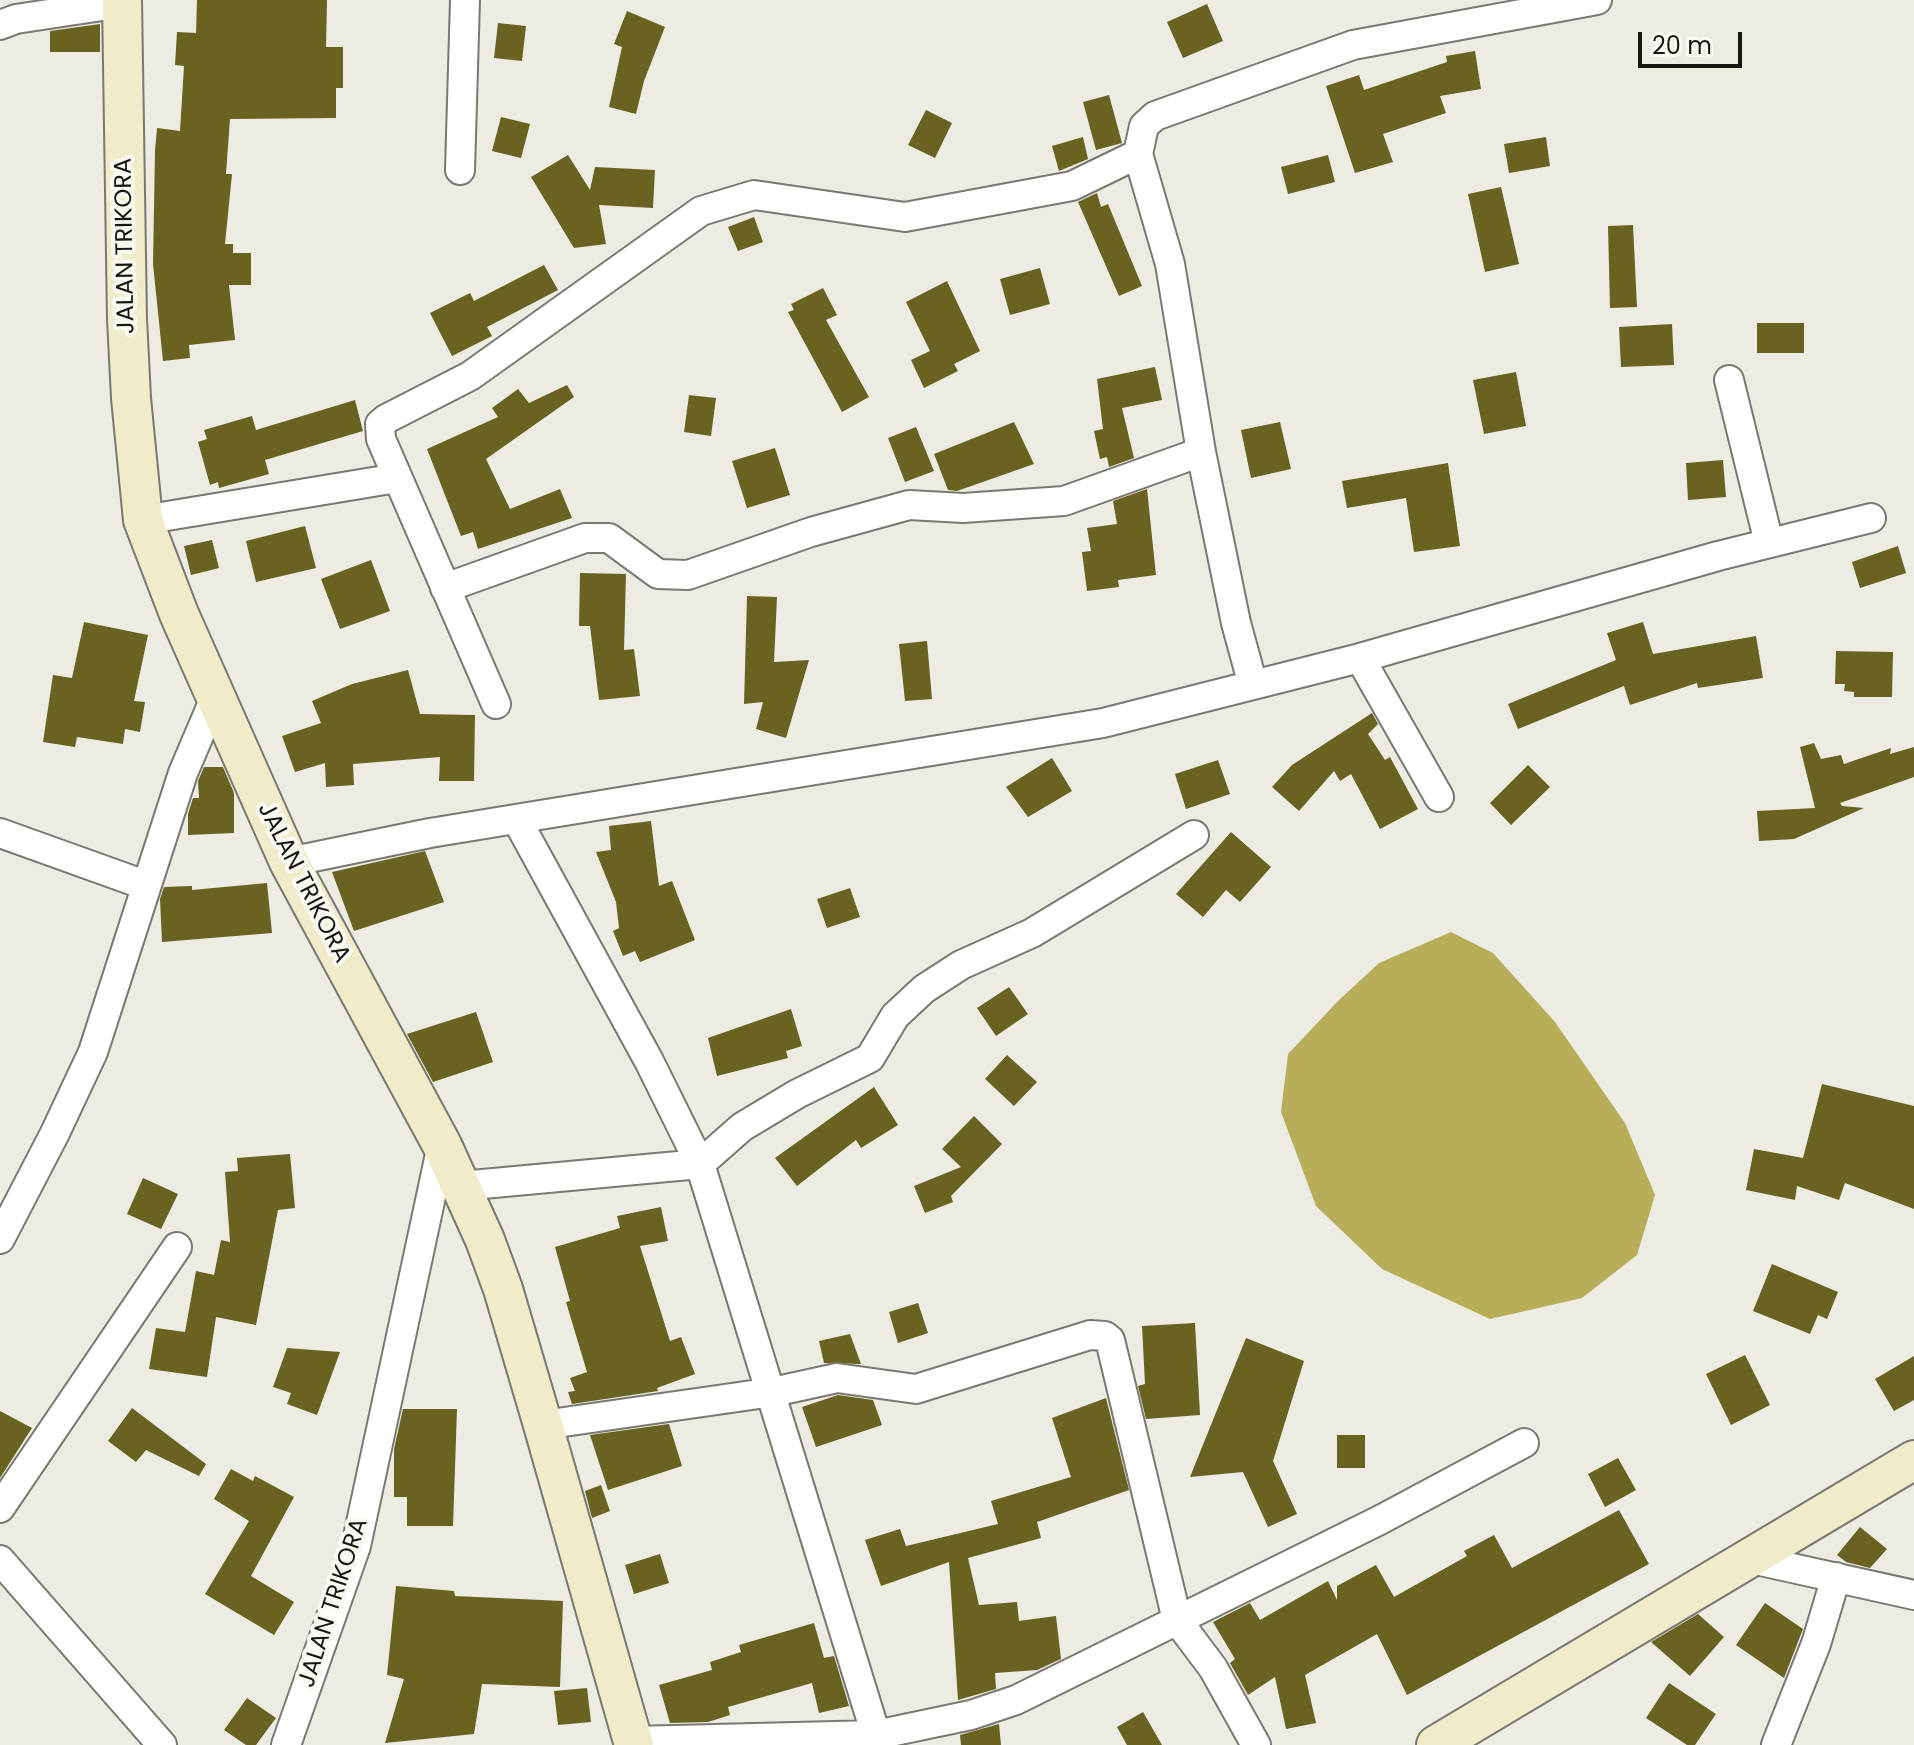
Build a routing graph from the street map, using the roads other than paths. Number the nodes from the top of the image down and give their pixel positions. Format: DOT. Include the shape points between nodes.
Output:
graph roads {
  1 [pos="465,0"];
  2 [pos="1597,0"];
  3 [pos="122,2"];
  4 [pos="0,25"];
  5 [pos="1138,154"];
  6 [pos="460,170"];
  7 [pos="1729,380"];
  8 [pos="1201,452"];
  9 [pos="397,478"];
  10 [pos="1871,518"];
  11 [pos="143,520"];
  12 [pos="1769,543"];
  13 [pos="445,588"];
  14 [pos="1360,658"];
  15 [pos="1253,685"];
  16 [pos="215,698"];
  17 [pos="496,704"];
  18 [pos="1439,797"];
  19 [pos="517,820"];
  20 [pos="0,833"];
  21 [pos="1194,835"];
  22 [pos="289,862"];
  23 [pos="145,885"];
  24 [pos="442,1145"];
  25 [pos="700,1164"];
  26 [pos="461,1186"];
  27 [pos="0,1239"];
  28 [pos="177,1247"];
  29 [pos="773,1392"];
  30 [pos="543,1425"];
  31 [pos="1524,1443"];
  32 [pos="1914,1460"];
  33 [pos="0,1508"];
  34 [pos="1747,1558"];
  35 [pos="0,1560"];
  36 [pos="1836,1577"];
  37 [pos="1914,1595"];
  38 [pos="1177,1620"];
  39 [pos="876,1735"];
  40 [pos="633,1743"];
  41 [pos="162,1745"];
  42 [pos="286,1745"];
  43 [pos="1256,1745"];
  44 [pos="1436,1745"];
  45 [pos="1776,1745"];
  1 -- 6 [label="street"];
  2 -- 5 [label="street" via="1353,45 1155,116 1144,126"];
  3 -- 4 [label="street"];
  3 -- 11 [label="street, JALAN TRIKORA" via="128,350"];
  5 -- 8 [label="street" via="1170,264"];
  5 -- 9 [label="street" via="1072,186 905,217 754,195 701,211 470,376 380,424"];
  7 -- 12 [label="street"];
  8 -- 13 [label="street" via="1064,501 963,508 909,505 688,575 658,574 609,538 585,538"];
  8 -- 15 [label="street"];
  9 -- 11 [label="street"];
  9 -- 13 [label="street"];
  10 -- 12 [label="street"];
  11 -- 16 [label="street, JALAN TRIKORA"];
  12 -- 14 [label="street"];
  13 -- 17 [label="street"];
  14 -- 15 [label="street"];
  14 -- 18 [label="street"];
  15 -- 19 [label="street" via="1073,729"];
  16 -- 22 [label="street, JALAN TRIKORA"];
  16 -- 23 [label="street"];
  19 -- 22 [label="street"];
  19 -- 25 [label="street"];
  20 -- 23 [label="street"];
  21 -- 25 [label="street" via="1032,933 961,965 924,989 895,1016 870,1058 742,1127"];
  22 -- 24 [label="street, JALAN TRIKORA"];
  23 -- 27 [label="street" via="93,1052"];
  24 -- 26 [label="street"];
  24 -- 42 [label="street, JALAN TRIKORA" via="356,1546"];
  25 -- 26 [label="street"];
  25 -- 29 [label="street"];
  26 -- 30 [label="street" via="503,1289"];
  28 -- 33 [label="street"];
  29 -- 30 [label="street"];
  29 -- 38 [label="street" via="849,1377 916,1389 1090,1335 1105,1336 1114,1355"];
  29 -- 39 [label="street"];
  30 -- 40 [label="street"];
  31 -- 38 [label="street"];
  32 -- 34 [label="street"];
  34 -- 36 [label="street"];
  34 -- 44 [label="street"];
  35 -- 41 [label="street"];
  36 -- 37 [label="street"];
  36 -- 45 [label="street"];
  38 -- 39 [label="street" via="1016,1700"];
  38 -- 43 [label="street" via="1213,1668"];
  39 -- 40 [label="street"];
}
